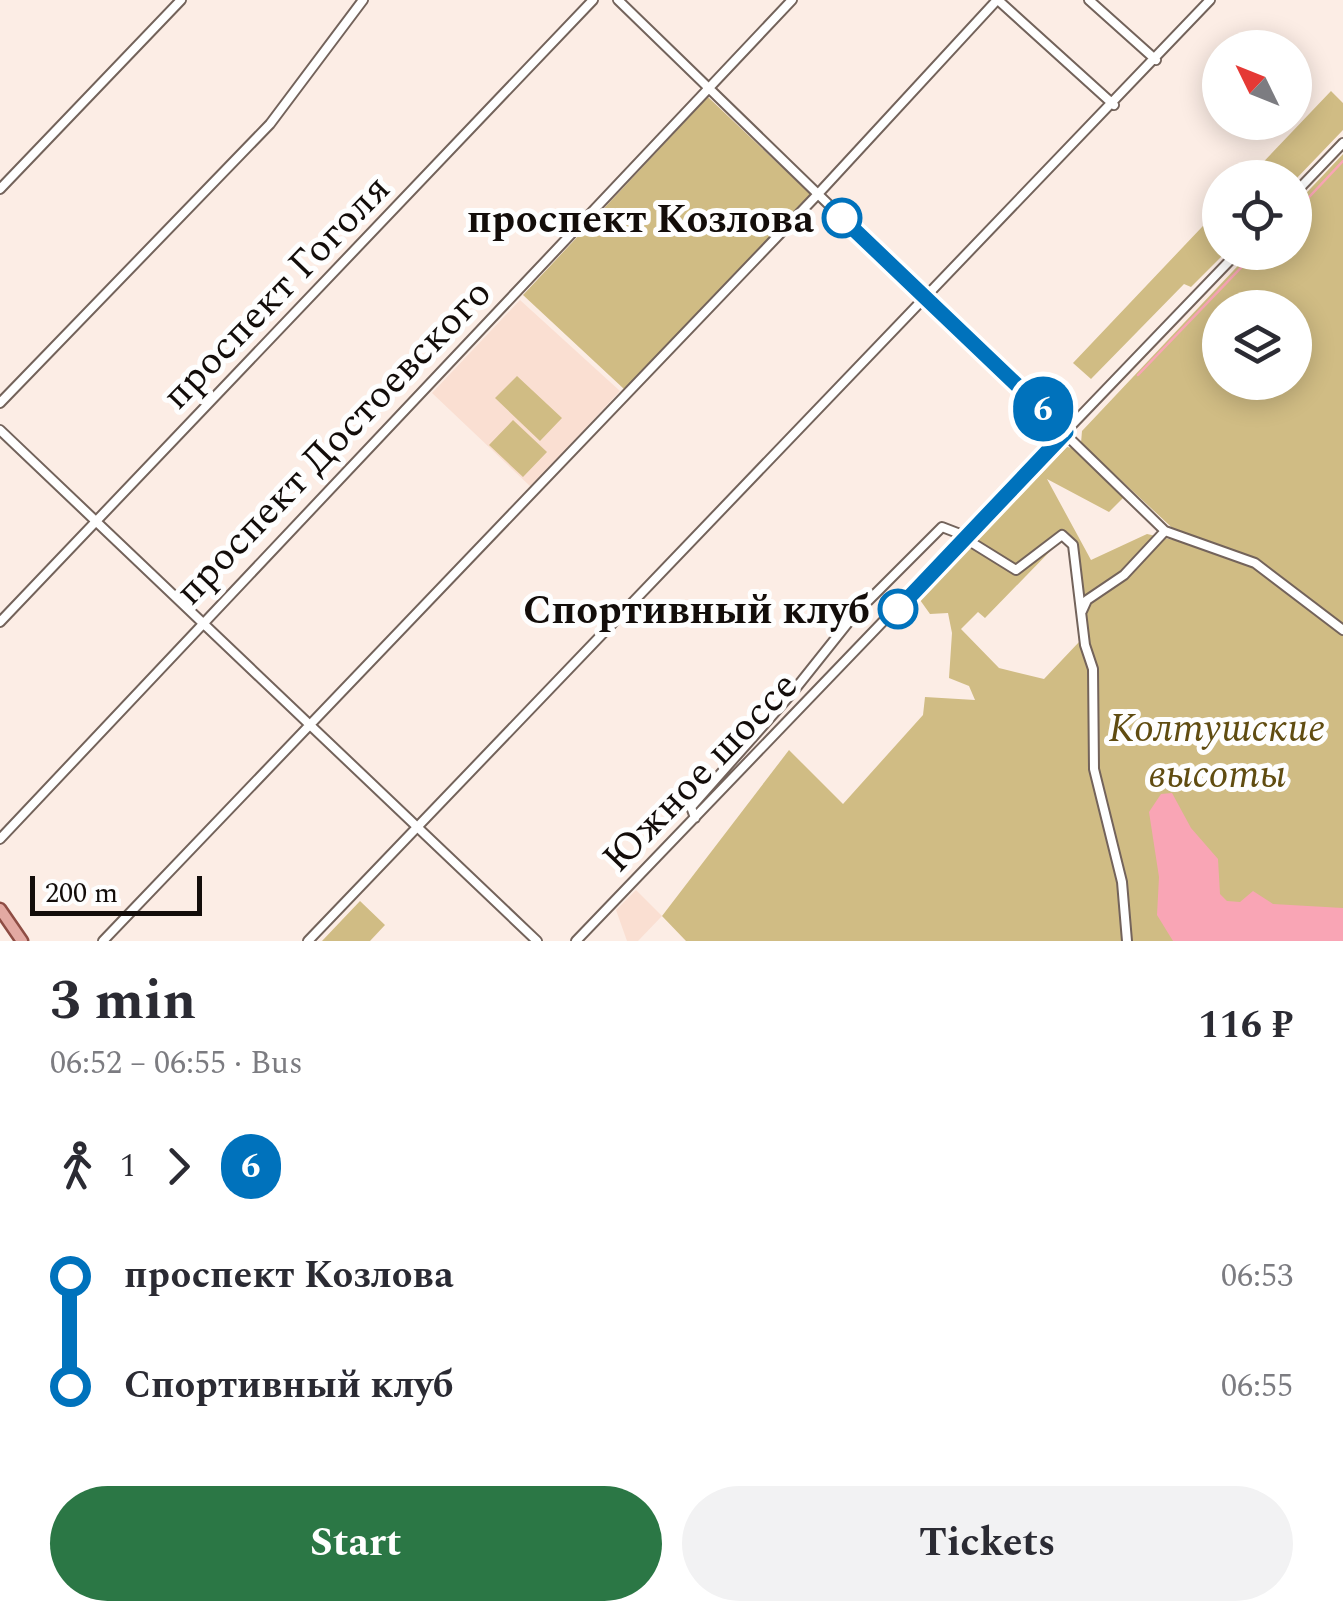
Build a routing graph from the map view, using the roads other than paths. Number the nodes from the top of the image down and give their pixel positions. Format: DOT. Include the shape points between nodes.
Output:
graph roads {
  1 [pos="181,0"];
  2 [pos="363,0"];
  3 [pos="592,0"];
  4 [pos="618,0"];
  5 [pos="792,0"];
  6 [pos="997,0"];
  7 [pos="1089,0"];
  8 [pos="1210,0"];
  9 [pos="1156,60"];
  10 [pos="710,90"];
  11 [pos="1114,104"];
  12 [pos="1343,143"];
  13 [pos="1312,175"];
  14 [pos="0,189"];
  15 [pos="818,194"];
  16 [pos="1221,270"];
  17 [pos="925,298"];
  18 [pos="0,403"];
  19 [pos="0,430"];
  20 [pos="1066,432"];
  21 [pos="96,522"];
  22 [pos="1165,531"];
  23 [pos="967,538"];
  24 [pos="1082,611"];
  25 [pos="202,621"];
  26 [pos="0,622"];
  27 [pos="1343,630"];
  28 [pos="308,726"];
  29 [pos="695,818"];
  30 [pos="418,828"];
  31 [pos="0,838"];
  32 [pos="0,908"];
  33 [pos="22,941"];
  34 [pos="102,941"];
  35 [pos="308,941"];
  36 [pos="537,941"];
  37 [pos="576,941"];
  38 [pos="1127,941"];
  1 -- 14 [label="street"];
  2 -- 18 [label="street" via="270,124"];
  3 -- 21 [label="street, проспект Гоголя"];
  4 -- 10 [label="street"];
  5 -- 10 [label="street, проспект Достоевского"];
  6 -- 11 [label="street"];
  6 -- 15 [label="street"];
  7 -- 9 [label="street"];
  8 -- 9 [label="street"];
  9 -- 11 [label="street"];
  10 -- 15 [label="street"];
  10 -- 25 [label="street, проспект Достоевского"];
  11 -- 17 [label="street"];
  12 -- 13 [label="street"];
  15 -- 17 [label="street"];
  15 -- 28 [label="street"];
  16 -- 20 [label="street, Южное шоссе"];
  17 -- 20 [label="street"];
  17 -- 30 [label="street"];
  19 -- 21 [label="street"];
  20 -- 22 [label="street"];
  20 -- 23 [label="street, Южное шоссе"];
  21 -- 25 [label="street"];
  21 -- 26 [label="street, проспект Гоголя"];
  22 -- 24 [label="street"];
  22 -- 27 [label="street" via="1255,562"];
  23 -- 24 [label="street" via="1016,570 1062,535 1073,544"];
  23 -- 29 [label="street, Южное шоссе"];
  23 -- 29 [label="street" via="942,527 854,614 690,807"];
  24 -- 38 [label="street" via="1093,670 1094,769 1122,882"];
  25 -- 28 [label="street"];
  25 -- 31 [label="street, проспект Достоевского"];
  28 -- 30 [label="street"];
  28 -- 34 [label="street"];
  29 -- 37 [label="street, Южное шоссе"];
  30 -- 35 [label="street"];
  30 -- 36 [label="street"];
  32 -- 33 [label="main road"];
}
